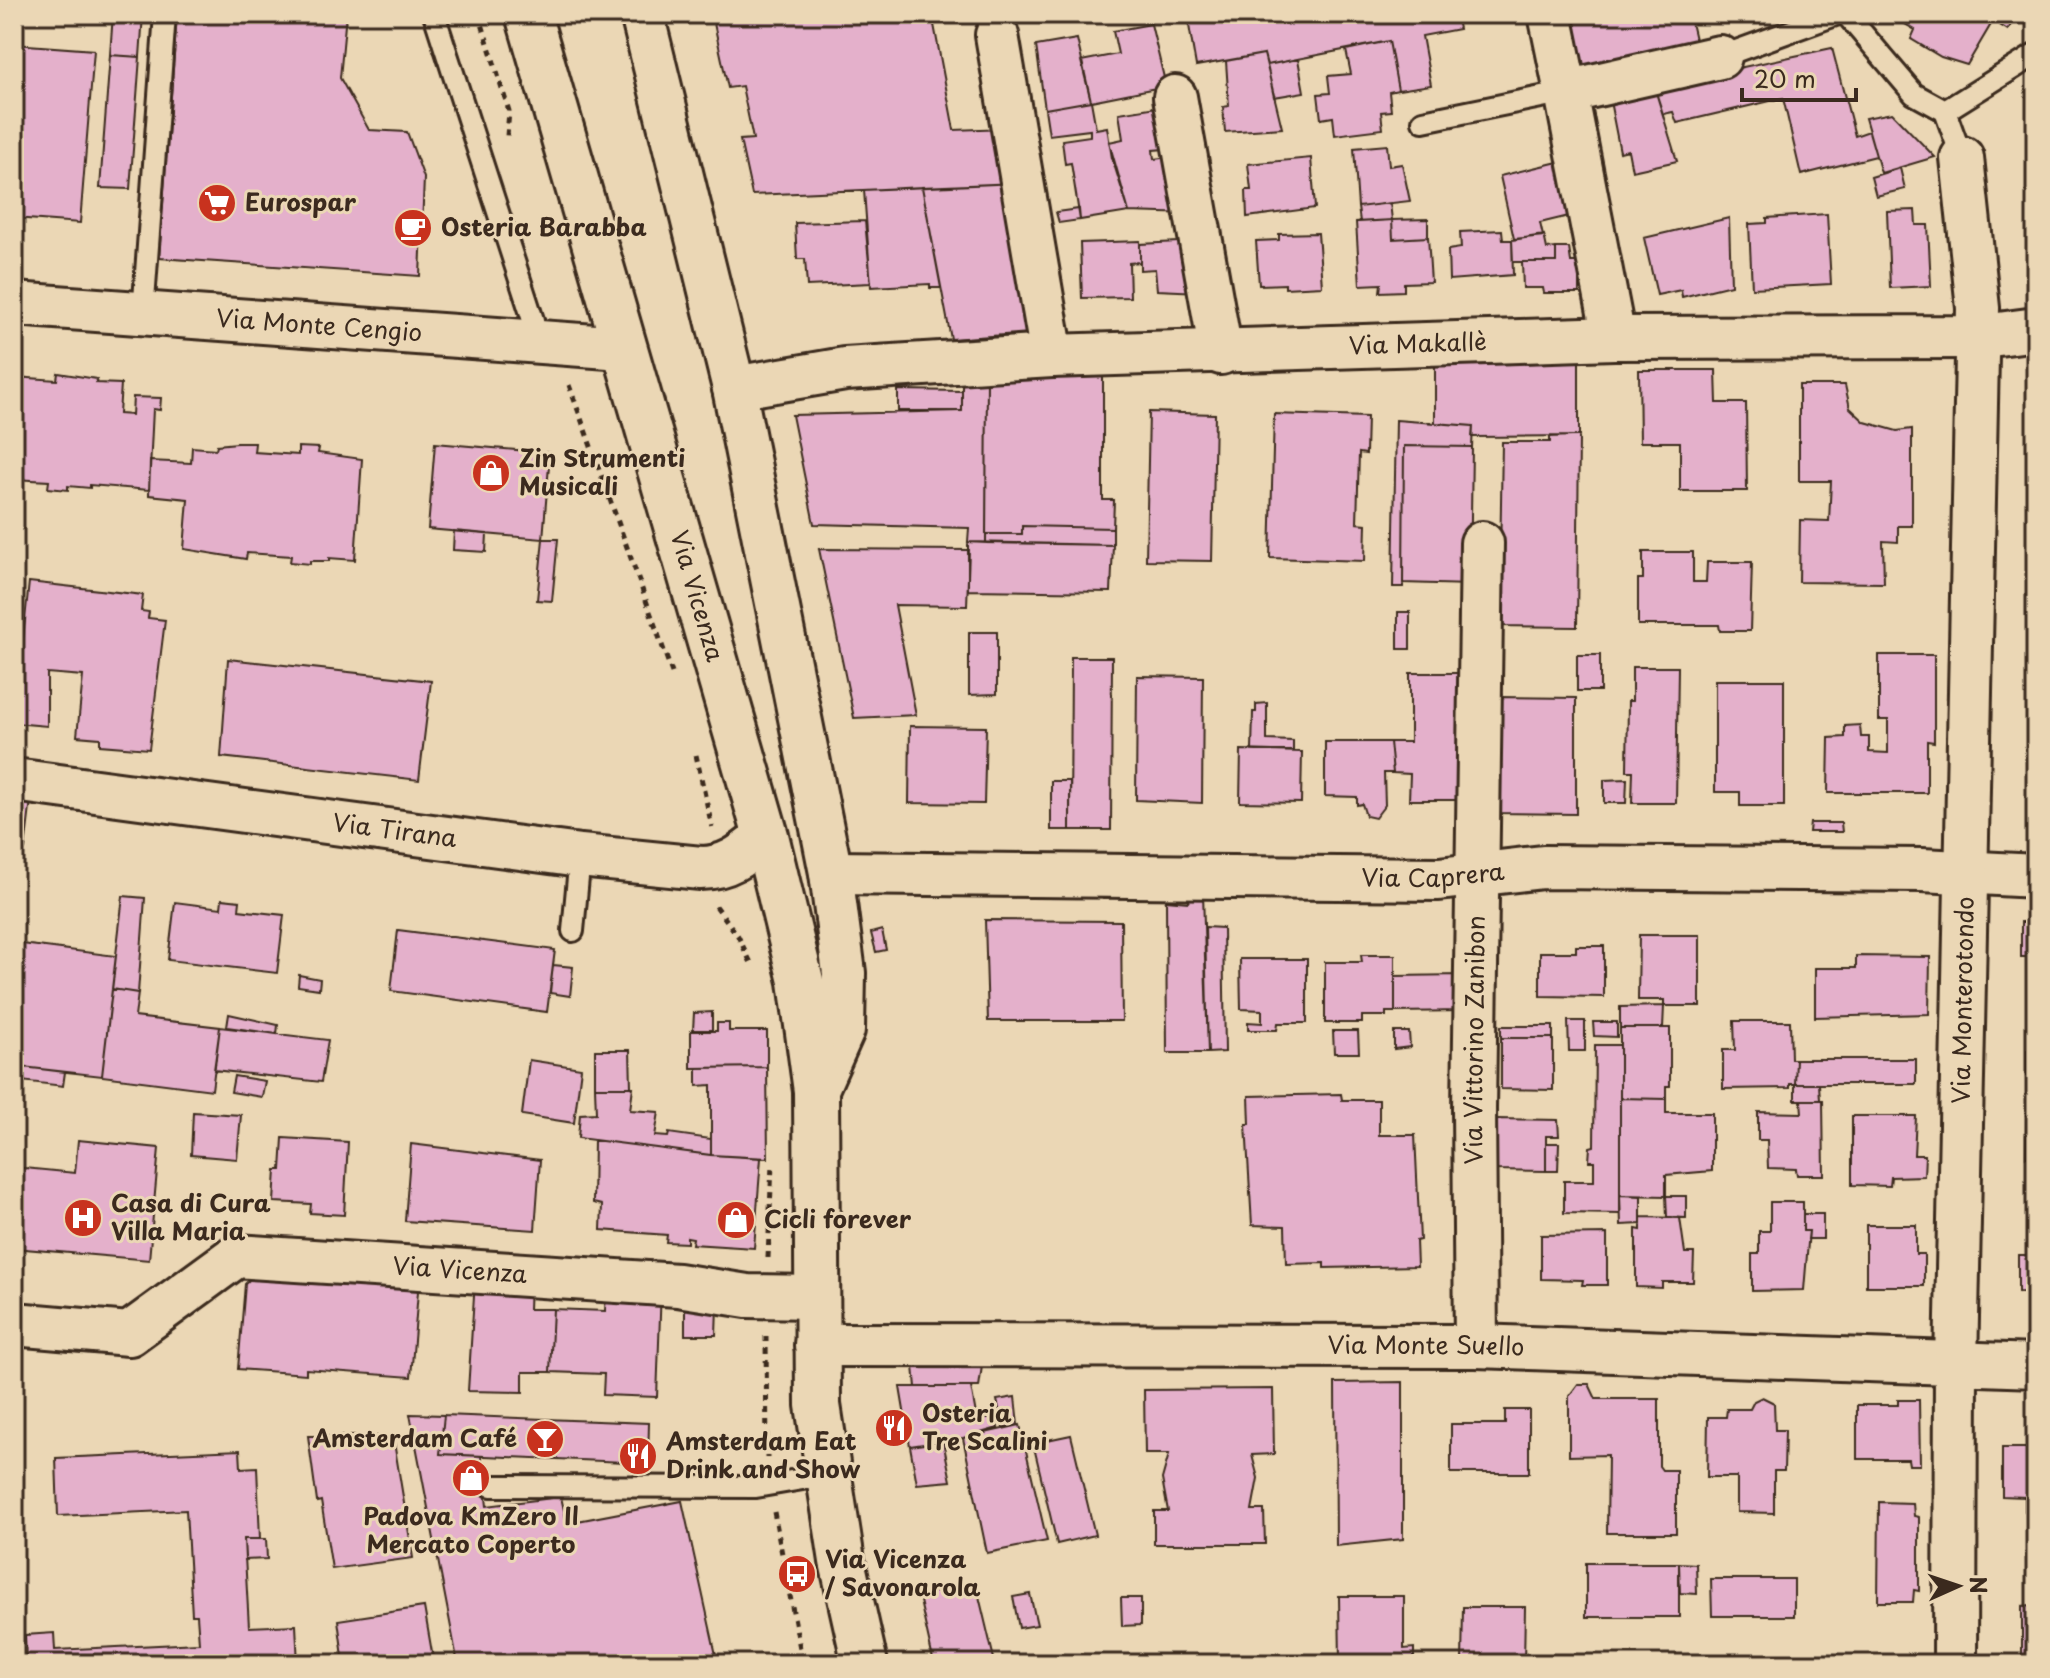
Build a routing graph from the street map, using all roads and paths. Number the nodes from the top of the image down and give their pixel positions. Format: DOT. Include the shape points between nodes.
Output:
graph roads {
  1 [pos="165,14"];
  2 [pos="434,14"];
  3 [pos="528,14"];
  4 [pos="642,14"];
  5 [pos="1550,14"];
  6 [pos="1838,14"];
  7 [pos="1846,14"];
  8 [pos="997,35"];
  9 [pos="2036,54"];
  10 [pos="1720,57"];
  11 [pos="1566,92"];
  12 [pos="1175,97"];
  13 [pos="1945,111"];
  14 [pos="1423,121"];
  15 [pos="1962,158"];
  16 [pos="14,304"];
  17 [pos="143,314"];
  18 [pos="2036,329"];
  19 [pos="1976,337"];
  20 [pos="1614,338"];
  21 [pos="532,343"];
  22 [pos="623,348"];
  23 [pos="1221,353"];
  24 [pos="1052,356"];
  25 [pos="567,379"];
  26 [pos="734,388"];
  27 [pos="1482,543"];
  28 [pos="673,675"];
  29 [pos="694,748"];
  30 [pos="14,780"];
  31 [pos="710,834"];
  32 [pos="766,836"];
  33 [pos="580,856"];
  34 [pos="831,873"];
  35 [pos="1479,874"];
  36 [pos="1969,875"];
  37 [pos="2036,876"];
  38 [pos="710,899"];
  39 [pos="573,931"];
  40 [pos="755,971"];
  41 [pos="816,1091"];
  42 [pos="772,1156"];
  43 [pos="768,1271"];
  44 [pos="816,1297"];
  45 [pos="14,1324"];
  46 [pos="766,1324"];
  47 [pos="816,1345"];
  48 [pos="1476,1346"];
  49 [pos="1956,1365"];
  50 [pos="2036,1366"];
  51 [pos="767,1460"];
  52 [pos="826,1475"];
  53 [pos="491,1486"];
  54 [pos="772,1501"];
  55 [pos="803,1664"];
  56 [pos="865,1664"];
  57 [pos="1955,1664"];
  1 -- 17 [label="lane"];
  2 -- 21 [label="lane" via="533,320"];
  3 -- 22 [label="main road, Via Vicenza"];
  4 -- 26 [label="street, Via Vicenza"];
  5 -- 11 [label="street"];
  6 -- 10 [label="lane"];
  7 -- 13 [label="lane" via="1914,94"];
  8 -- 24 [label="street"];
  9 -- 13 [label="lane"];
  10 -- 11 [label="street"];
  11 -- 14 [label="lane"];
  11 -- 20 [label="street"];
  12 -- 23 [label="street"];
  13 -- 15 [label="lane"];
  15 -- 19 [label="street" via="1978,308"];
  16 -- 17 [label="street, Via Monte Cengio"];
  17 -- 21 [label="street, Via Monte Cengio"];
  18 -- 19 [label="street, Via Makallè"];
  19 -- 20 [label="street, Via Makallè"];
  19 -- 36 [label="street, Via Monterotondo"];
  20 -- 23 [label="street, Via Makallè"];
  21 -- 22 [label="street, Via Monte Cengio"];
  22 -- 32 [label="main road, Via Vicenza"];
  23 -- 24 [label="street, Via Makallè"];
  24 -- 26 [label="street, Via Makallè" via="845,369"];
  25 -- 28 [label="path"];
  26 -- 34 [label="street, Via Vicenza"];
  27 -- 35 [label="street, Via Vittorino Zanibon"];
  29 -- 31 [label="path" via="713,823"];
  30 -- 33 [label="street, Via Tirana"];
  32 -- 33 [label="street, Via Tirana" via="719,868"];
  32 -- 41 [label="main road, Via Vicenza" via="801,981"];
  33 -- 39 [label="lane"];
  34 -- 35 [label="street, Via Caprera" via="1439,879"];
  34 -- 41 [label="street, Via Vicenza" via="844,973 843,1030"];
  35 -- 36 [label="street, Via Caprera" via="1543,867 1922,870"];
  35 -- 48 [label="street, Via Vittorino Zanibon"];
  36 -- 37 [label="street, Via Caprera"];
  36 -- 49 [label="street, Via Monterotondo"];
  38 -- 40 [label="path" via="738,936"];
  41 -- 44 [label="main road, Via Vicenza"];
  42 -- 43 [label="path"];
  44 -- 45 [label="street, Via Vicenza" via="236,1256 129,1334"];
  44 -- 47 [label="main road, Via Vicenza"];
  46 -- 51 [label="path"];
  47 -- 48 [label="street, Via Monte Suello"];
  47 -- 52 [label="main road, Via Vicenza"];
  48 -- 49 [label="street, Via Monte Suello"];
  49 -- 50 [label="street, Via Monte Suello"];
  49 -- 57 [label="street, Via Monterotondo"];
  52 -- 53 [label="lane" via="756,1487"];
  52 -- 56 [label="main road, Via Vicenza"];
  54 -- 55 [label="path"];
}
